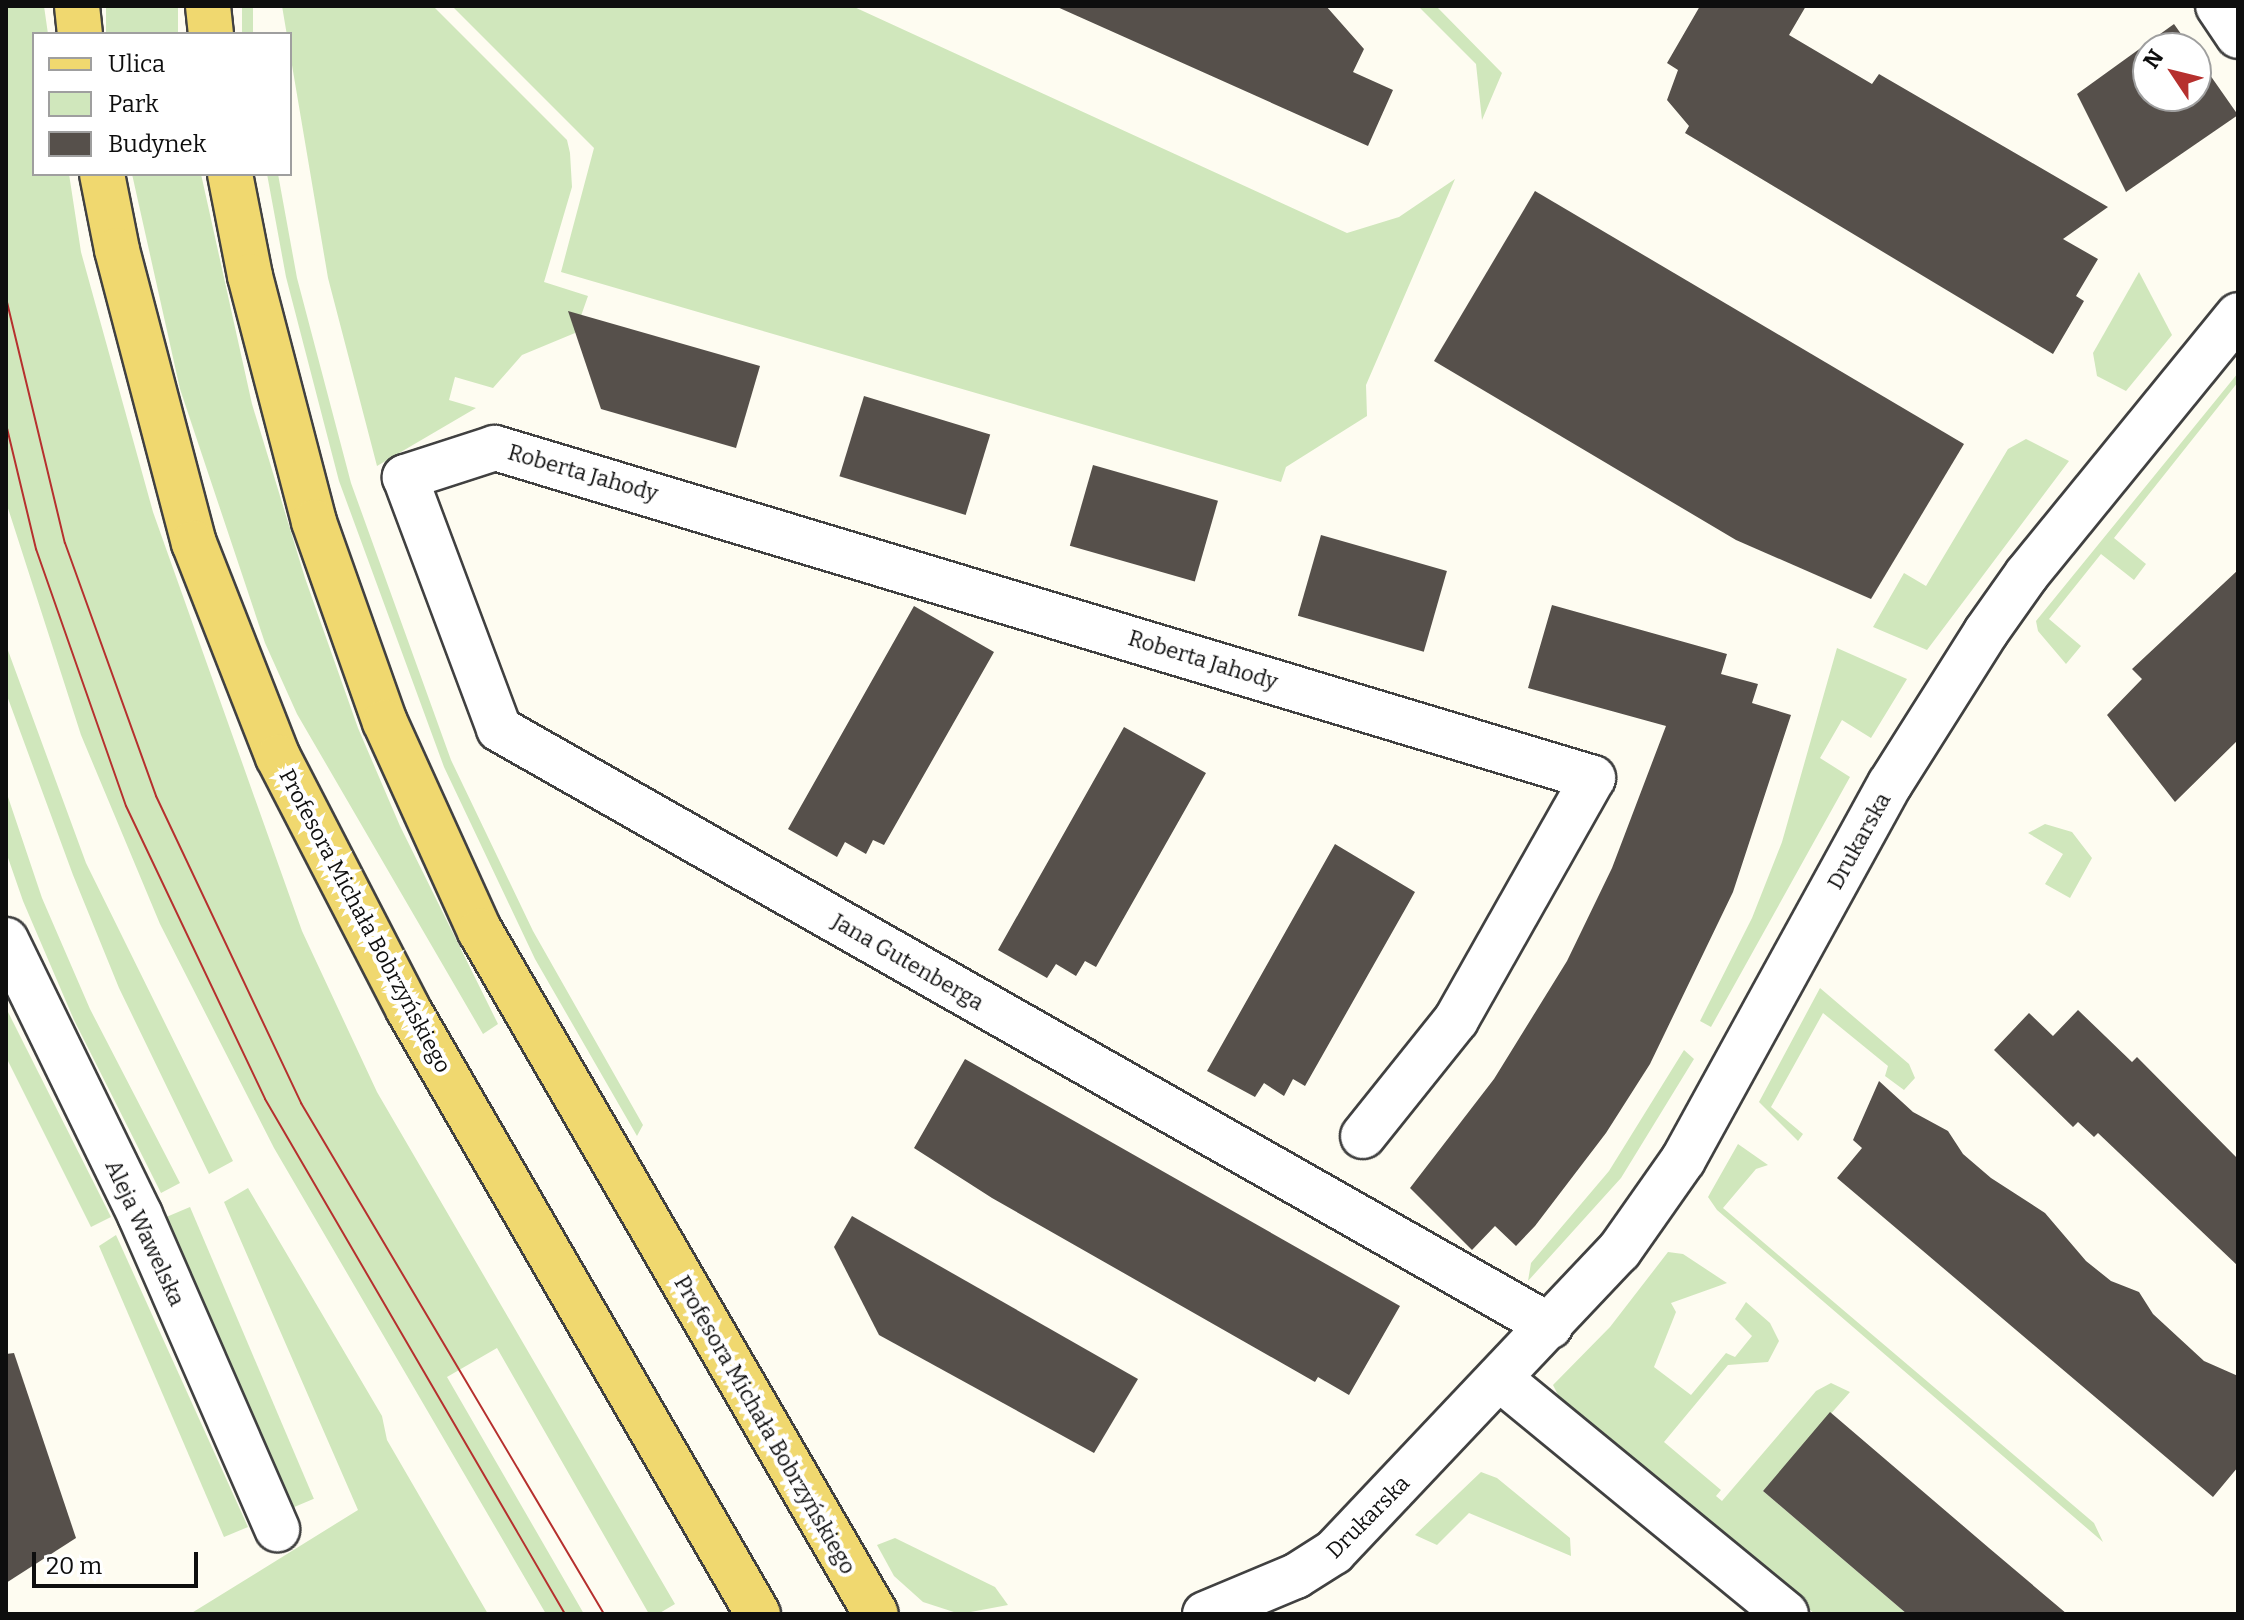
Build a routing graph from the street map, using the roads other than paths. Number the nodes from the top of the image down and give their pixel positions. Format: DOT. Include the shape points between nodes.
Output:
graph roads {
  1 [pos="77,6"];
  2 [pos="208,6"];
  3 [pos="2218,6"];
  4 [pos="80,32"];
  5 [pos="211,32"];
  6 [pos="2238,36"];
  7 [pos="102,176"];
  8 [pos="230,176"];
  9 [pos="2238,315"];
  10 [pos="405,477"];
  11 [pos="6,940"];
  12 [pos="1363,1136"];
  13 [pos="1550,1326"];
  14 [pos="1500,1379"];
  15 [pos="277,1529"];
  16 [pos="758,1614"];
  17 [pos="876,1614"];
  18 [pos="1195,1614"];
  19 [pos="1205,1614"];
  20 [pos="1786,1614"];
  1 -- 4 [label="main road"];
  2 -- 5 [label="main road"];
  3 -- 6 [label="street"];
  7 -- 16 [label="main road, Profesora Michała Bobrzyńskiego" via="194,543 278,757 408,1009"];
  8 -- 17 [label="main road, Profesora Michała Bobrzyńskiego" via="250,276 314,522 385,722 480,931"];
  9 -- 13 [label="street, Drukarska" via="1994,620 1890,784 1683,1160 1619,1251"];
  10 -- 12 [label="street, Roberta Jahody" via="495,448 1593,778 1456,1020"];
  10 -- 13 [label="street, Jana Gutenberga" via="499,729"];
  11 -- 15 [label="street, Aleja Wawelska" via="140,1215"];
  13 -- 14 [label="street, Drukarska"];
  14 -- 19 [label="street, Drukarska" via="1321,1563"];
  14 -- 20 [label="street"];
  18 -- 19 [label="street, Drukarska"];
}
